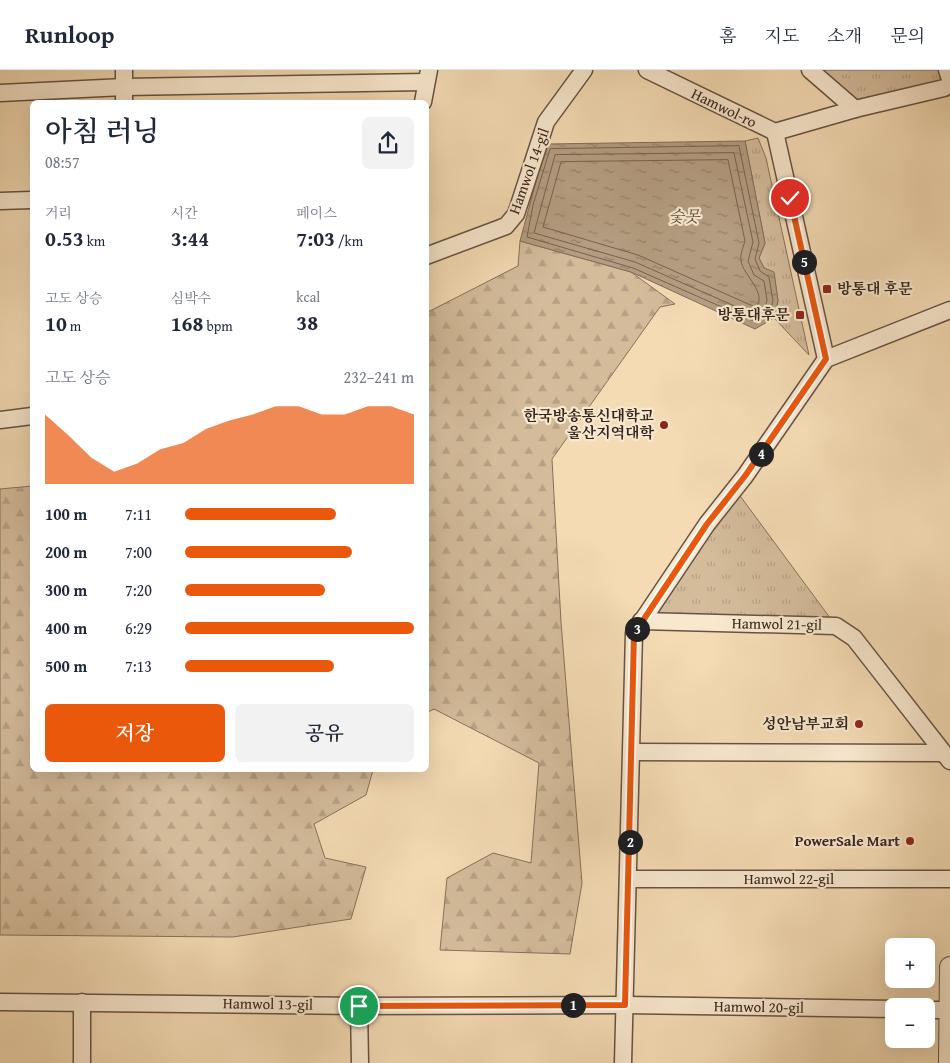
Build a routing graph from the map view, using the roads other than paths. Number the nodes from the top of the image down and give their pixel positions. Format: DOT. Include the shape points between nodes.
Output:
graph roads {
  1 [pos="124,70"];
  2 [pos="584,70"];
  3 [pos="647,70"];
  4 [pos="810,70"];
  5 [pos="947,70"];
  6 [pos="427,76"];
  7 [pos="948,87"];
  8 [pos="0,93"];
  9 [pos="124,95"];
  10 [pos="423,100"];
  11 [pos="855,109"];
  12 [pos="775,132"];
  13 [pos="30,200"];
  14 [pos="0,201"];
  15 [pos="429,255"];
  16 [pos="950,310"];
  17 [pos="826,359"];
  18 [pos="30,416"];
  19 [pos="0,420"];
  20 [pos="641,621"];
  21 [pos="632,752"];
  22 [pos="946,757"];
  23 [pos="628,879"];
  24 [pos="950,879"];
  25 [pos="950,967"];
  26 [pos="0,1002"];
  27 [pos="82,1002"];
  28 [pos="625,1005"];
  29 [pos="359,1006"];
  30 [pos="885,1009"];
  31 [pos="935,1010"];
  32 [pos="949,1010"];
  33 [pos="82,1063"];
  34 [pos="360,1063"];
  35 [pos="623,1063"];
  36 [pos="949,1063"];
  1 -- 9 [label="street"];
  2 -- 15 [label="street, Hamwol 14-gil" via="546,122 516,214 506,226"];
  3 -- 12 [label="street, Hamwol-ro"];
  4 -- 11 [label="street"];
  5 -- 7 [label="street"];
  6 -- 9 [label="street"];
  6 -- 10 [label="street"];
  7 -- 11 [label="street, Hamwol-ro"];
  8 -- 9 [label="street"];
  11 -- 12 [label="street, Hamwol-ro"];
  12 -- 17 [label="street, Hamwol-ro"];
  13 -- 14 [label="street"];
  16 -- 17 [label="street"];
  17 -- 20 [label="street"];
  18 -- 19 [label="street"];
  20 -- 21 [label="street" via="634,634"];
  20 -- 22 [label="street, Hamwol 21-gil" via="836,626 854,638"];
  21 -- 22 [label="street, Hamwol 21-gil"];
  21 -- 23 [label="street"];
  23 -- 24 [label="street, Hamwol 22-gil"];
  23 -- 28 [label="street"];
  25 -- 32 [label="street"];
  26 -- 27 [label="street, Hamwol 13-gil"];
  27 -- 29 [label="street, Hamwol 13-gil"];
  27 -- 33 [label="street"];
  28 -- 29 [label="street, Hamwol 13-gil"];
  28 -- 30 [label="street, Hamwol 20-gil"];
  28 -- 35 [label="street"];
  29 -- 34 [label="street"];
  31 -- 32 [label="street"];
  32 -- 36 [label="street"];
}
